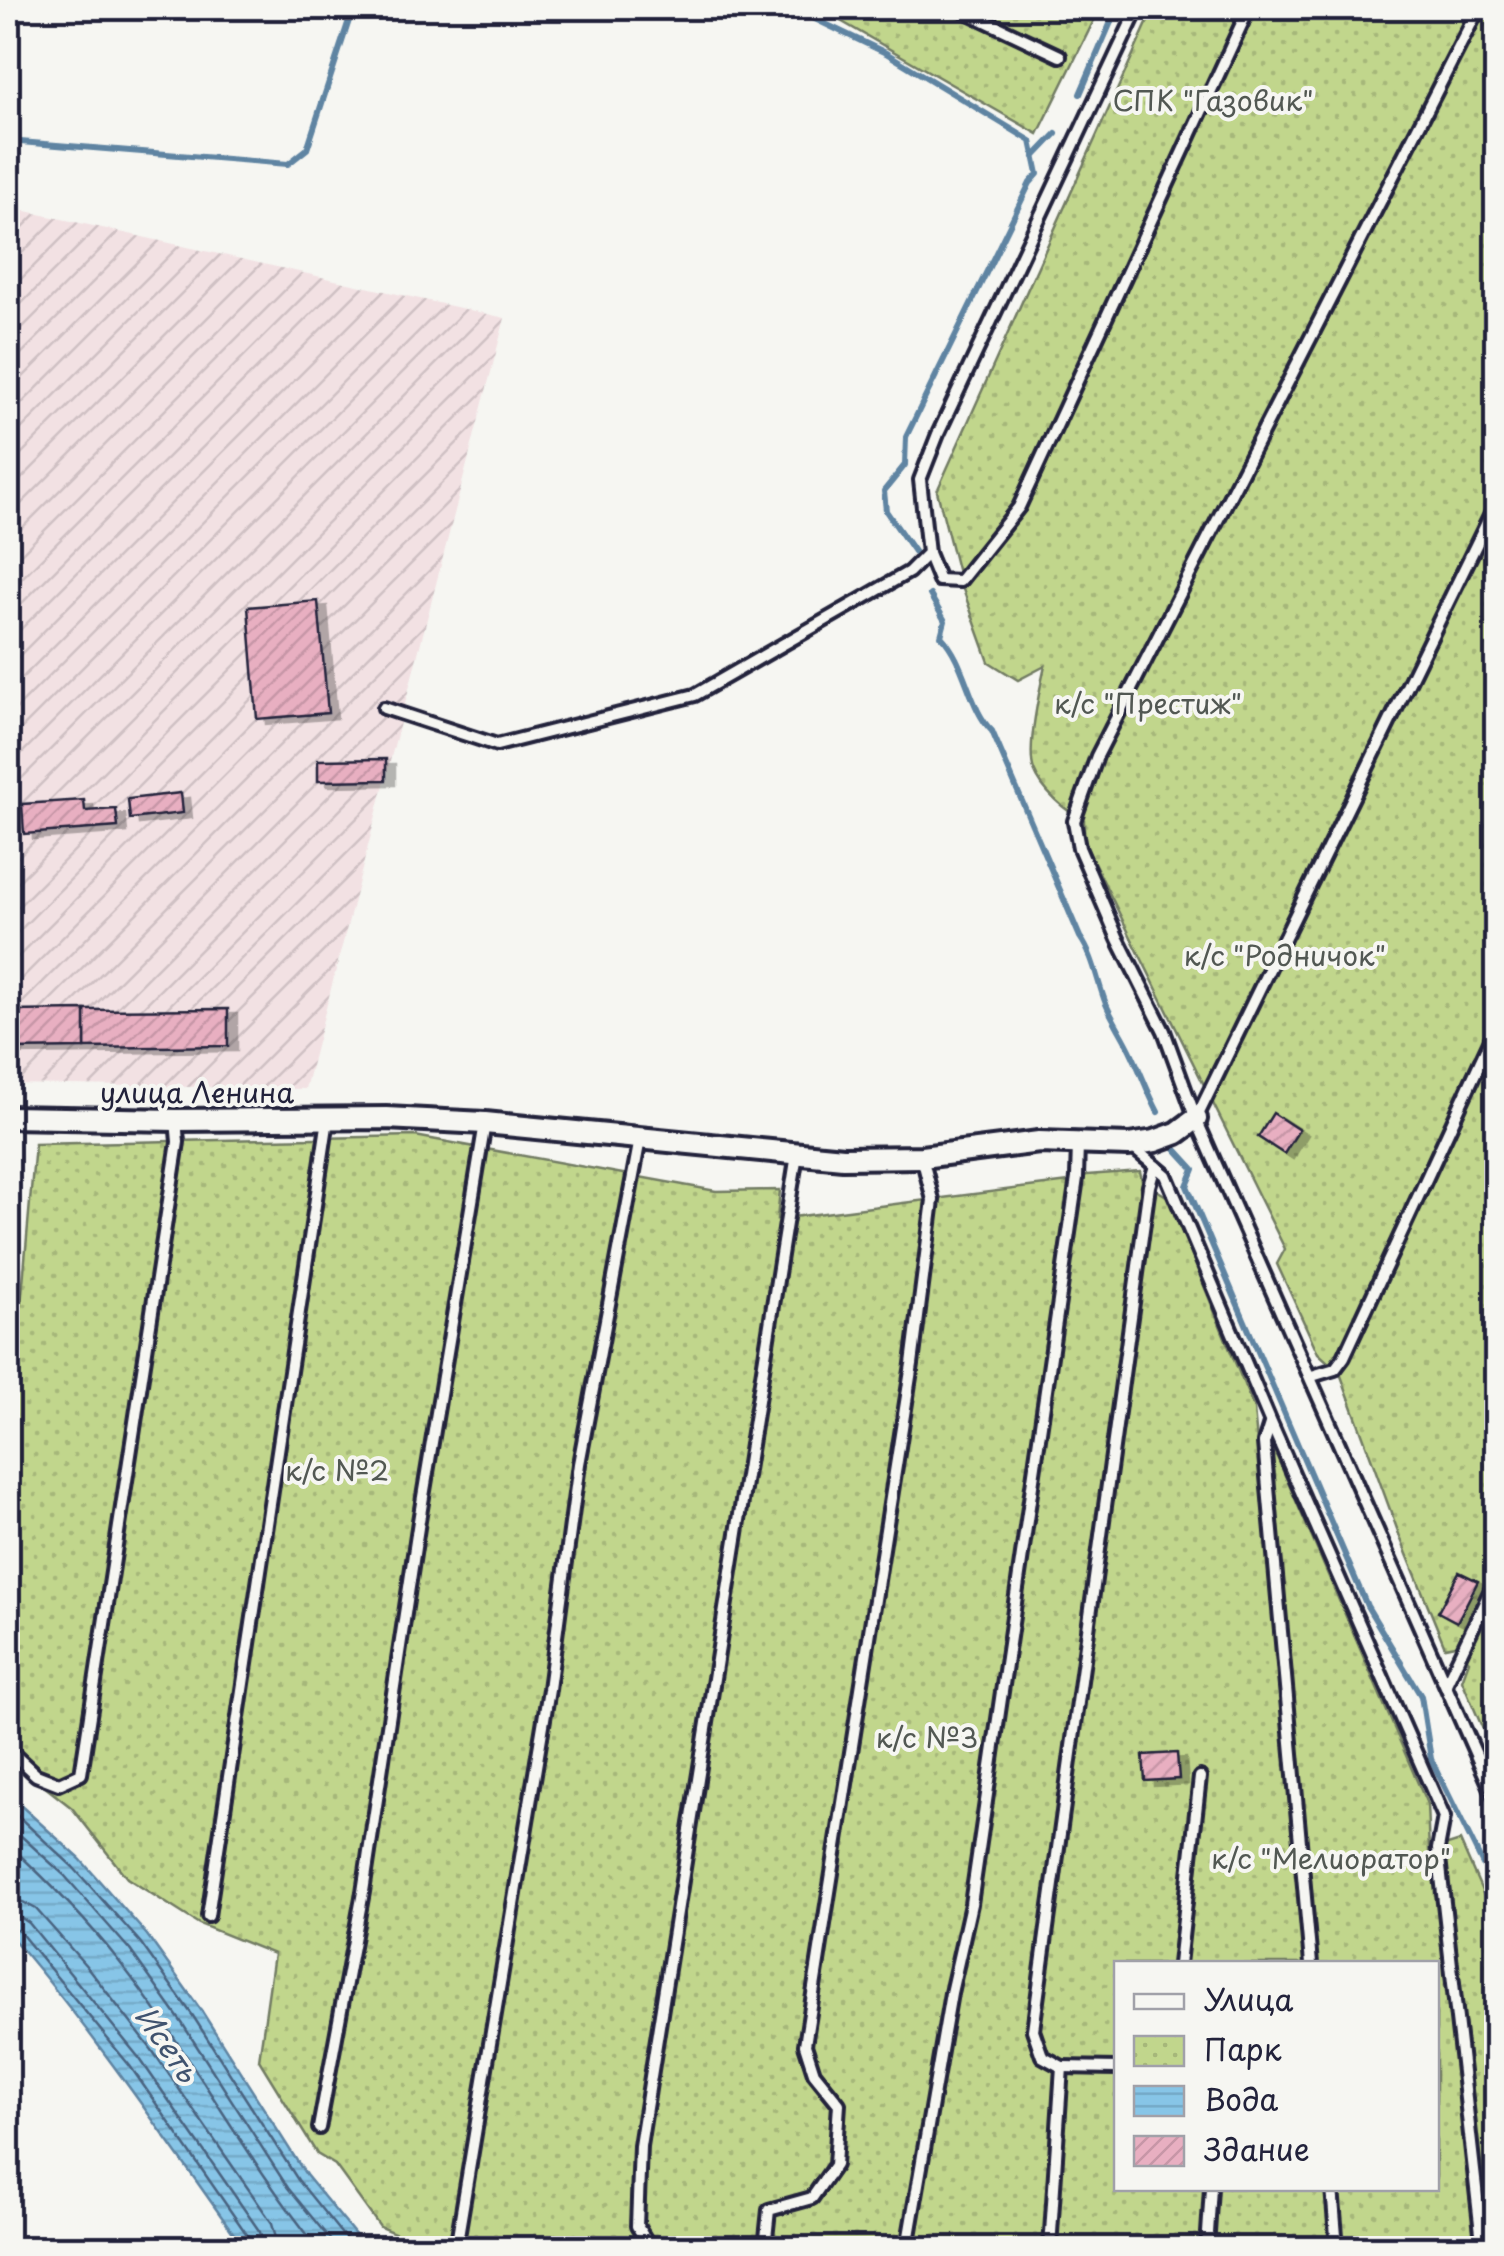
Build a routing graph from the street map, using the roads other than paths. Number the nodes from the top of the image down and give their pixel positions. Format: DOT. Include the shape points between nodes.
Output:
graph roads {
  1 [pos="958,8"];
  2 [pos="1138,8"];
  3 [pos="1249,8"];
  4 [pos="1478,8"];
  5 [pos="1060,56"];
  6 [pos="1496,504"];
  7 [pos="928,552"];
  8 [pos="384,708"];
  9 [pos="1496,1028"];
  10 [pos="8,1117"];
  11 [pos="328,1119"];
  12 [pos="1196,1119"];
  13 [pos="176,1120"];
  14 [pos="484,1123"];
  15 [pos="640,1139"];
  16 [pos="1078,1143"];
  17 [pos="1129,1145"];
  18 [pos="797,1154"];
  19 [pos="922,1158"];
  20 [pos="1155,1166"];
  21 [pos="1312,1376"];
  22 [pos="1270,1423"];
  23 [pos="1496,1578"];
  24 [pos="1446,1684"];
  25 [pos="8,1749"];
  26 [pos="1200,1777"];
  27 [pos="1496,1800"];
  28 [pos="208,1916"];
  29 [pos="1179,1961"];
  30 [pos="1311,1961"];
  31 [pos="1062,2068"];
  32 [pos="1114,2068"];
  33 [pos="319,2128"];
  34 [pos="1211,2191"];
  35 [pos="1332,2191"];
  36 [pos="1481,2232"];
  37 [pos="456,2248"];
  38 [pos="645,2248"];
  39 [pos="765,2248"];
  40 [pos="907,2248"];
  41 [pos="1050,2248"];
  42 [pos="1206,2248"];
  43 [pos="1337,2248"];
  1 -- 5 [label="lane"];
  2 -- 7 [label="lane" via="920,480"];
  3 -- 7 [label="lane" via="1019,507 960,581 939,580"];
  4 -- 12 [label="lane" via="1098,756 1076,816 1079,848 1164,1030"];
  6 -- 12 [label="lane"];
  7 -- 8 [label="lane" via="910,572 696,696 498,745"];
  9 -- 21 [label="lane" via="1344,1356 1335,1368"];
  10 -- 13 [label="street, улица Ленина"];
  11 -- 13 [label="street, улица Ленина"];
  11 -- 14 [label="street, улица Ленина"];
  11 -- 28 [label="lane"];
  12 -- 17 [label="street, улица Ленина" via="1155,1142"];
  12 -- 21 [label="lane"];
  13 -- 25 [label="lane" via="178,1142 81,1774 59,1784 36,1775"];
  14 -- 15 [label="street, улица Ленина"];
  14 -- 33 [label="lane" via="363,1892"];
  15 -- 18 [label="street, улица Ленина"];
  15 -- 37 [label="lane" via="579,1464 543,1727"];
  16 -- 17 [label="street, улица Ленина"];
  16 -- 19 [label="street, улица Ленина"];
  16 -- 40 [label="lane" via="971,1904"];
  17 -- 20 [label="lane"];
  18 -- 19 [label="street, улица Ленина"];
  18 -- 38 [label="lane" via="640,2146 636,2226"];
  19 -- 39 [label="lane" via="933,1200 912,1364 805,2045 814,2073 839,2104 835,2166 812,2198 769,2210"];
  20 -- 22 [label="lane" via="1166,1175"];
  20 -- 31 [label="lane" via="1033,2030 1042,2056"];
  21 -- 24 [label="lane"];
  22 -- 30 [label="lane" via="1264,1442"];
  22 -- 36 [label="lane" via="1444,1817 1438,1849"];
  23 -- 24 [label="lane"];
  24 -- 27 [label="lane"];
  26 -- 29 [label="lane"];
  31 -- 32 [label="lane"];
  31 -- 41 [label="lane"];
  34 -- 42 [label="lane"];
  35 -- 43 [label="lane"];
}
